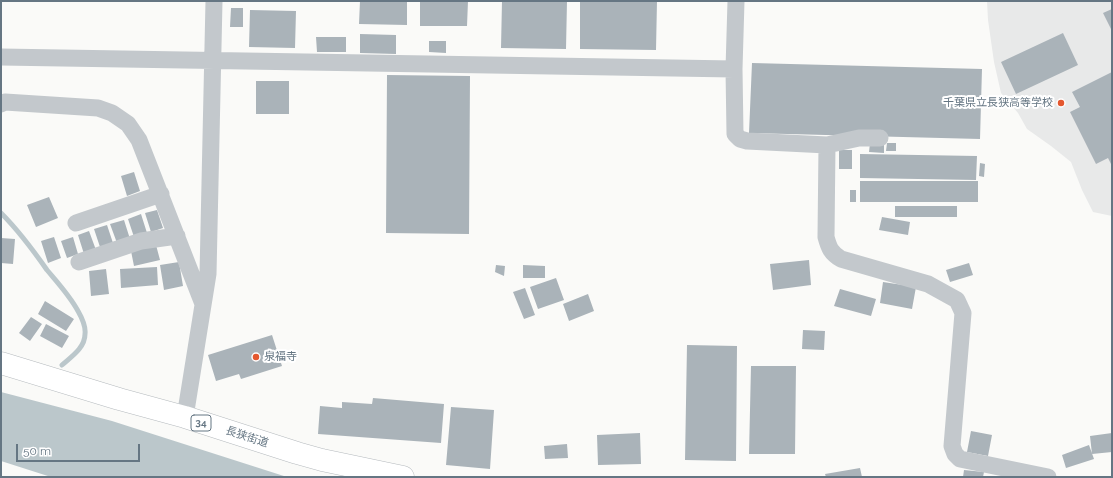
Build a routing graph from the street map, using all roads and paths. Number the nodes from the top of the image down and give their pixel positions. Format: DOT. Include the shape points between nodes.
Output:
graph roads {
  1 [pos="214,1"];
  2 [pos="736,1"];
  3 [pos="1,57"];
  4 [pos="213,60"];
  5 [pos="734,69"];
  6 [pos="1,104"];
  7 [pos="880,138"];
  8 [pos="827,145"];
  9 [pos="161,194"];
  10 [pos="76,222"];
  11 [pos="177,236"];
  12 [pos="79,262"];
  13 [pos="203,304"];
  14 [pos="1,363"];
  15 [pos="185,417"];
  16 [pos="403,477"];
  17 [pos="1048,477"];
  1 -- 4 [label="street"];
  2 -- 5 [label="street"];
  3 -- 4 [label="street"];
  4 -- 5 [label="street"];
  4 -- 13 [label="street" via="208,274"];
  5 -- 8 [label="street" via="735,134 740,139"];
  6 -- 9 [label="street" via="5,102 98,108 112,113 128,124 139,140"];
  7 -- 8 [label="street" via="859,138"];
  8 -- 17 [label="street" via="826,237 834,255 928,284 957,300 963,313 952,446 955,454 960,459"];
  9 -- 10 [label="street"];
  9 -- 11 [label="street"];
  11 -- 12 [label="street" via="141,241"];
  11 -- 13 [label="street"];
  13 -- 15 [label="street"];
  14 -- 15 [label="main road, 長狭街道 / 34"];
  15 -- 16 [label="main road, 長狭街道 / 34" via="316,458"];
}
